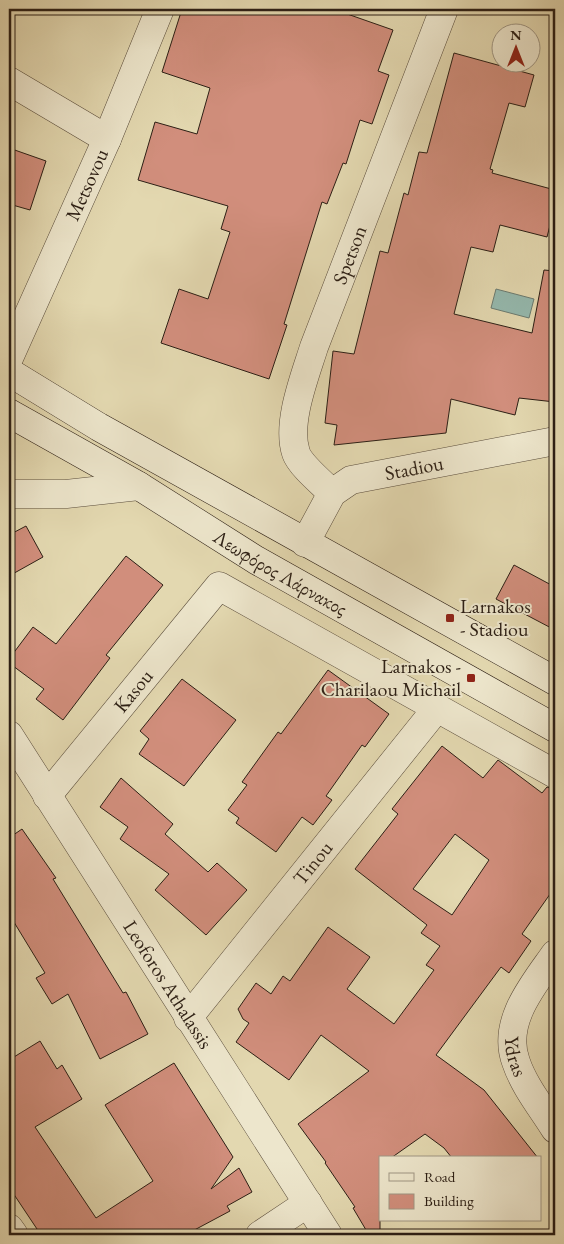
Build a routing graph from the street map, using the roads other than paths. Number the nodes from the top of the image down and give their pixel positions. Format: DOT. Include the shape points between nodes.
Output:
graph roads {
  1 [pos="160,9"];
  2 [pos="444,9"];
  3 [pos="9,81"];
  4 [pos="107,139"];
  5 [pos="9,358"];
  6 [pos="9,372"];
  7 [pos="9,413"];
  8 [pos="555,441"];
  9 [pos="138,486"];
  10 [pos="9,494"];
  11 [pos="332,494"];
  12 [pos="305,543"];
  13 [pos="555,681"];
  14 [pos="436,708"];
  15 [pos="555,728"];
  16 [pos="9,735"];
  17 [pos="555,774"];
  18 [pos="47,796"];
  19 [pos="555,954"];
  20 [pos="188,1018"];
  21 [pos="555,1129"];
  22 [pos="308,1204"];
  23 [pos="9,1228"];
  24 [pos="14,1235"];
  25 [pos="260,1235"];
  26 [pos="328,1235"];
  1 -- 4 [label="street, Metsovou"];
  2 -- 11 [label="street, Spetson" via="314,347 298,397 294,424 296,454"];
  3 -- 4 [label="street"];
  4 -- 5 [label="street, Metsovou"];
  6 -- 12 [label="street, Λεωφόρος Λάρνακος" via="99,427"];
  7 -- 9 [label="street, Λεωφόρος Λάρνακος"];
  8 -- 11 [label="street, Stadiou" via="366,476 351,480"];
  9 -- 10 [label="street" via="66,494"];
  9 -- 15 [label="street, Λεωφόρος Λάρνακος" via="256,560"];
  11 -- 12 [label="street, Stadiou"];
  12 -- 13 [label="street, Λεωφόρος Λάρνακος"];
  14 -- 17 [label="street"];
  14 -- 18 [label="street, Kasou" via="219,586"];
  14 -- 20 [label="street, Tinou"];
  16 -- 18 [label="street, Leoforos Athalassis"];
  18 -- 20 [label="street, Leoforos Athalassis"];
  19 -- 21 [label="street, Ydras" via="518,1012 512,1043 515,1061 524,1080"];
  20 -- 22 [label="street, Leoforos Athalassis"];
  22 -- 25 [label="street"];
  22 -- 26 [label="street, Leoforos Athalassis"];
  23 -- 24 [label="street"];
}
